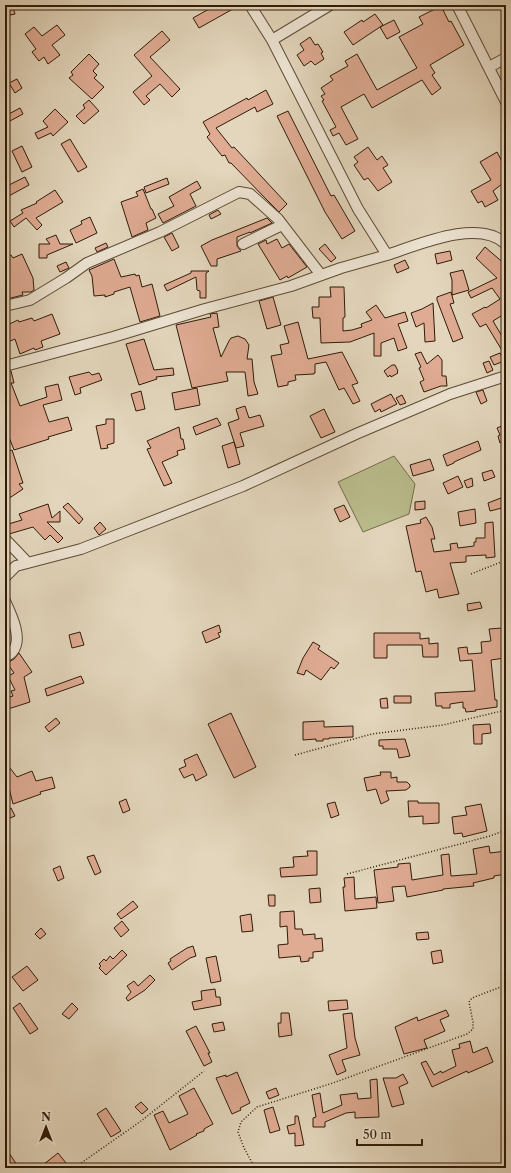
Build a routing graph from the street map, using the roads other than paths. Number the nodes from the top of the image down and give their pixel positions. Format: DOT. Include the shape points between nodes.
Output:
graph roads {
  1 [pos="250,5"];
  2 [pos="330,5"];
  3 [pos="457,5"];
  4 [pos="272,40"];
  5 [pos="506,58"];
  6 [pos="489,67"];
  7 [pos="506,102"];
  8 [pos="282,225"];
  9 [pos="243,244"];
  10 [pos="506,244"];
  11 [pos="387,255"];
  12 [pos="321,275"];
  13 [pos="5,306"];
  14 [pos="5,366"];
  15 [pos="506,376"];
  16 [pos="5,539"];
  17 [pos="28,563"];
  18 [pos="5,577"];
  19 [pos="5,601"];
  20 [pos="5,658"];
  1 -- 4 [label="street"];
  2 -- 4 [label="street"];
  3 -- 6 [label="street"];
  4 -- 11 [label="street" via="358,209"];
  5 -- 6 [label="street"];
  6 -- 7 [label="street"];
  8 -- 9 [label="street"];
  8 -- 12 [label="street"];
  8 -- 13 [label="street" via="250,194 239,192 160,232 87,263 30,300"];
  10 -- 11 [label="street" via="486,235 468,233 441,237"];
  11 -- 12 [label="street"];
  12 -- 14 [label="street" via="291,286"];
  15 -- 17 [label="street" via="450,394 243,486 81,549"];
  16 -- 17 [label="street"];
  17 -- 18 [label="street" via="16,566"];
  19 -- 20 [label="street" via="15,623 16,640 14,650"];
}
